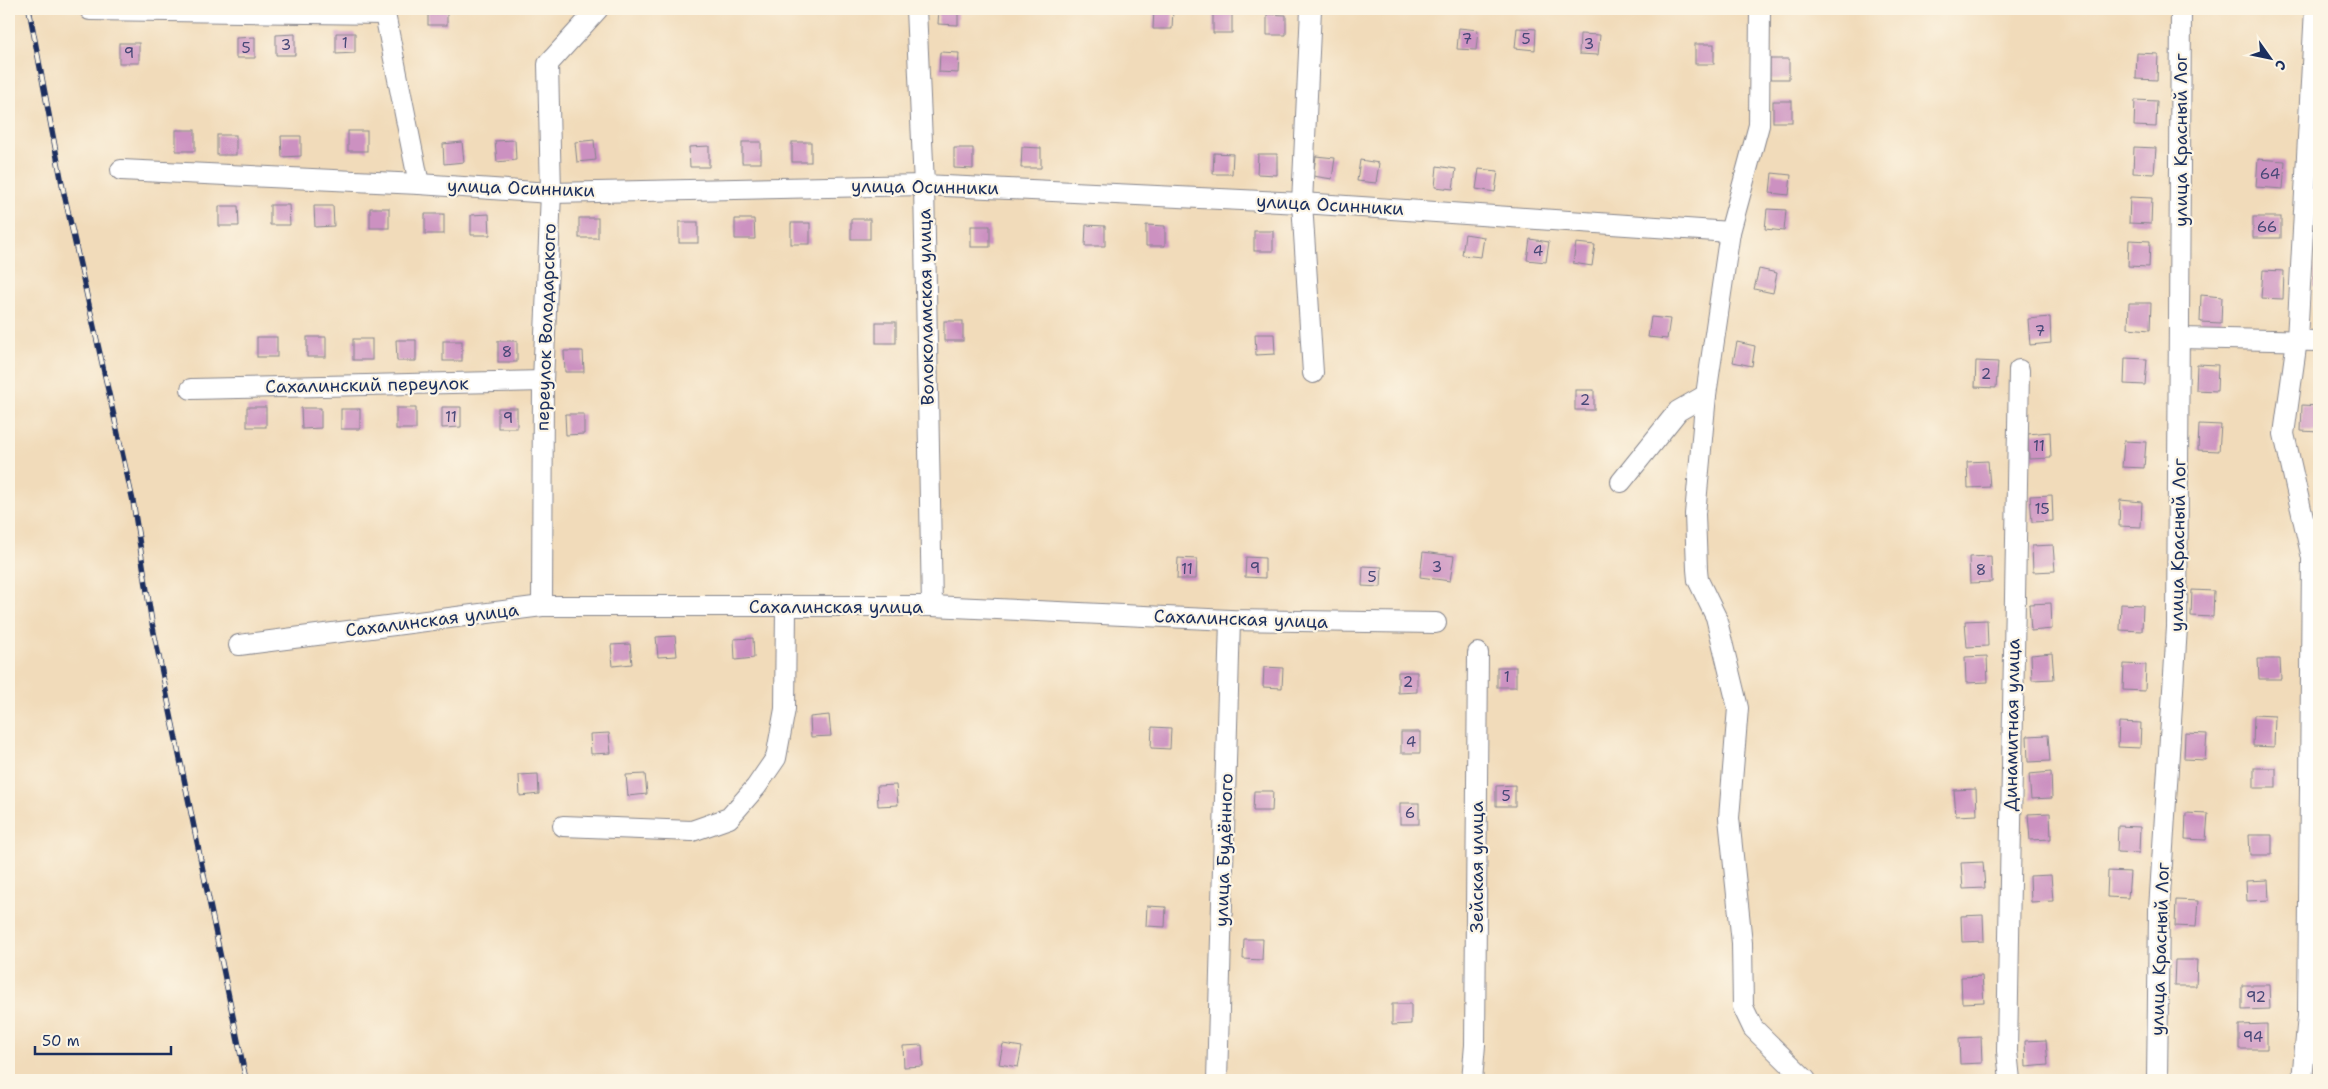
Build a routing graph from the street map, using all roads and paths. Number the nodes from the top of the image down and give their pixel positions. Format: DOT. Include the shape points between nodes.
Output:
graph roads {
  1 [pos="598,9"];
  2 [pos="916,9"];
  3 [pos="1311,9"];
  4 [pos="1760,9"];
  5 [pos="2182,9"];
  6 [pos="2315,9"];
  7 [pos="90,10"];
  8 [pos="386,11"];
  9 [pos="120,170"];
  10 [pos="420,184"];
  11 [pos="924,184"];
  12 [pos="551,192"];
  13 [pos="1302,203"];
  14 [pos="1730,232"];
  15 [pos="2180,338"];
  16 [pos="2297,340"];
  17 [pos="2319,341"];
  18 [pos="2019,370"];
  19 [pos="1313,373"];
  20 [pos="543,381"];
  21 [pos="191,389"];
  22 [pos="1706,395"];
  23 [pos="1621,482"];
  24 [pos="542,606"];
  25 [pos="932,606"];
  26 [pos="786,608"];
  27 [pos="1230,620"];
  28 [pos="1436,623"];
  29 [pos="239,645"];
  30 [pos="1478,653"];
  31 [pos="563,826"];
  32 [pos="1217,1080"];
  33 [pos="1472,1080"];
  34 [pos="1806,1080"];
  35 [pos="2010,1080"];
  36 [pos="2157,1080"];
  37 [pos="2302,1080"];
  1 -- 12 [label="street, переулок Володарского" via="548,64"];
  2 -- 11 [label="street, Волоколамская улица"];
  3 -- 13 [label="street"];
  4 -- 14 [label="street" via="1759,125"];
  5 -- 15 [label="street, улица Красный Лог"];
  6 -- 16 [label="street"];
  7 -- 8 [label="street"];
  8 -- 10 [label="street"];
  9 -- 10 [label="street, улица Осинники"];
  10 -- 12 [label="street, улица Осинники"];
  11 -- 12 [label="street, улица Осинники"];
  11 -- 13 [label="street, улица Осинники"];
  11 -- 25 [label="street, Волоколамская улица"];
  12 -- 20 [label="street, переулок Володарского"];
  13 -- 14 [label="street, улица Осинники"];
  13 -- 19 [label="street"];
  14 -- 22 [label="street"];
  15 -- 16 [label="street"];
  15 -- 36 [label="street, улица Красный Лог" via="2177,627 2159,910"];
  16 -- 17 [label="street"];
  16 -- 37 [label="street" via="2284,434 2312,558 2308,1016"];
  18 -- 35 [label="street, Динамитная улица"];
  20 -- 21 [label="street, Сахалинский переулок"];
  20 -- 24 [label="street, переулок Володарского"];
  22 -- 23 [label="street" via="1678,411"];
  22 -- 34 [label="street" via="1695,514 1697,569 1698,580 1716,617 1738,708 1729,818 1742,942 1743,1007 1753,1028"];
  24 -- 26 [label="street, Сахалинская улица"];
  24 -- 29 [label="street, Сахалинская улица"];
  25 -- 26 [label="street, Сахалинская улица"];
  25 -- 27 [label="street, Сахалинская улица"];
  26 -- 31 [label="street" via="785,710 776,758 729,818 692,831"];
  27 -- 28 [label="street, Сахалинская улица"];
  27 -- 32 [label="street, улица Будённого"];
  30 -- 33 [label="street, Зейская улица" via="1475,1045"];
}
